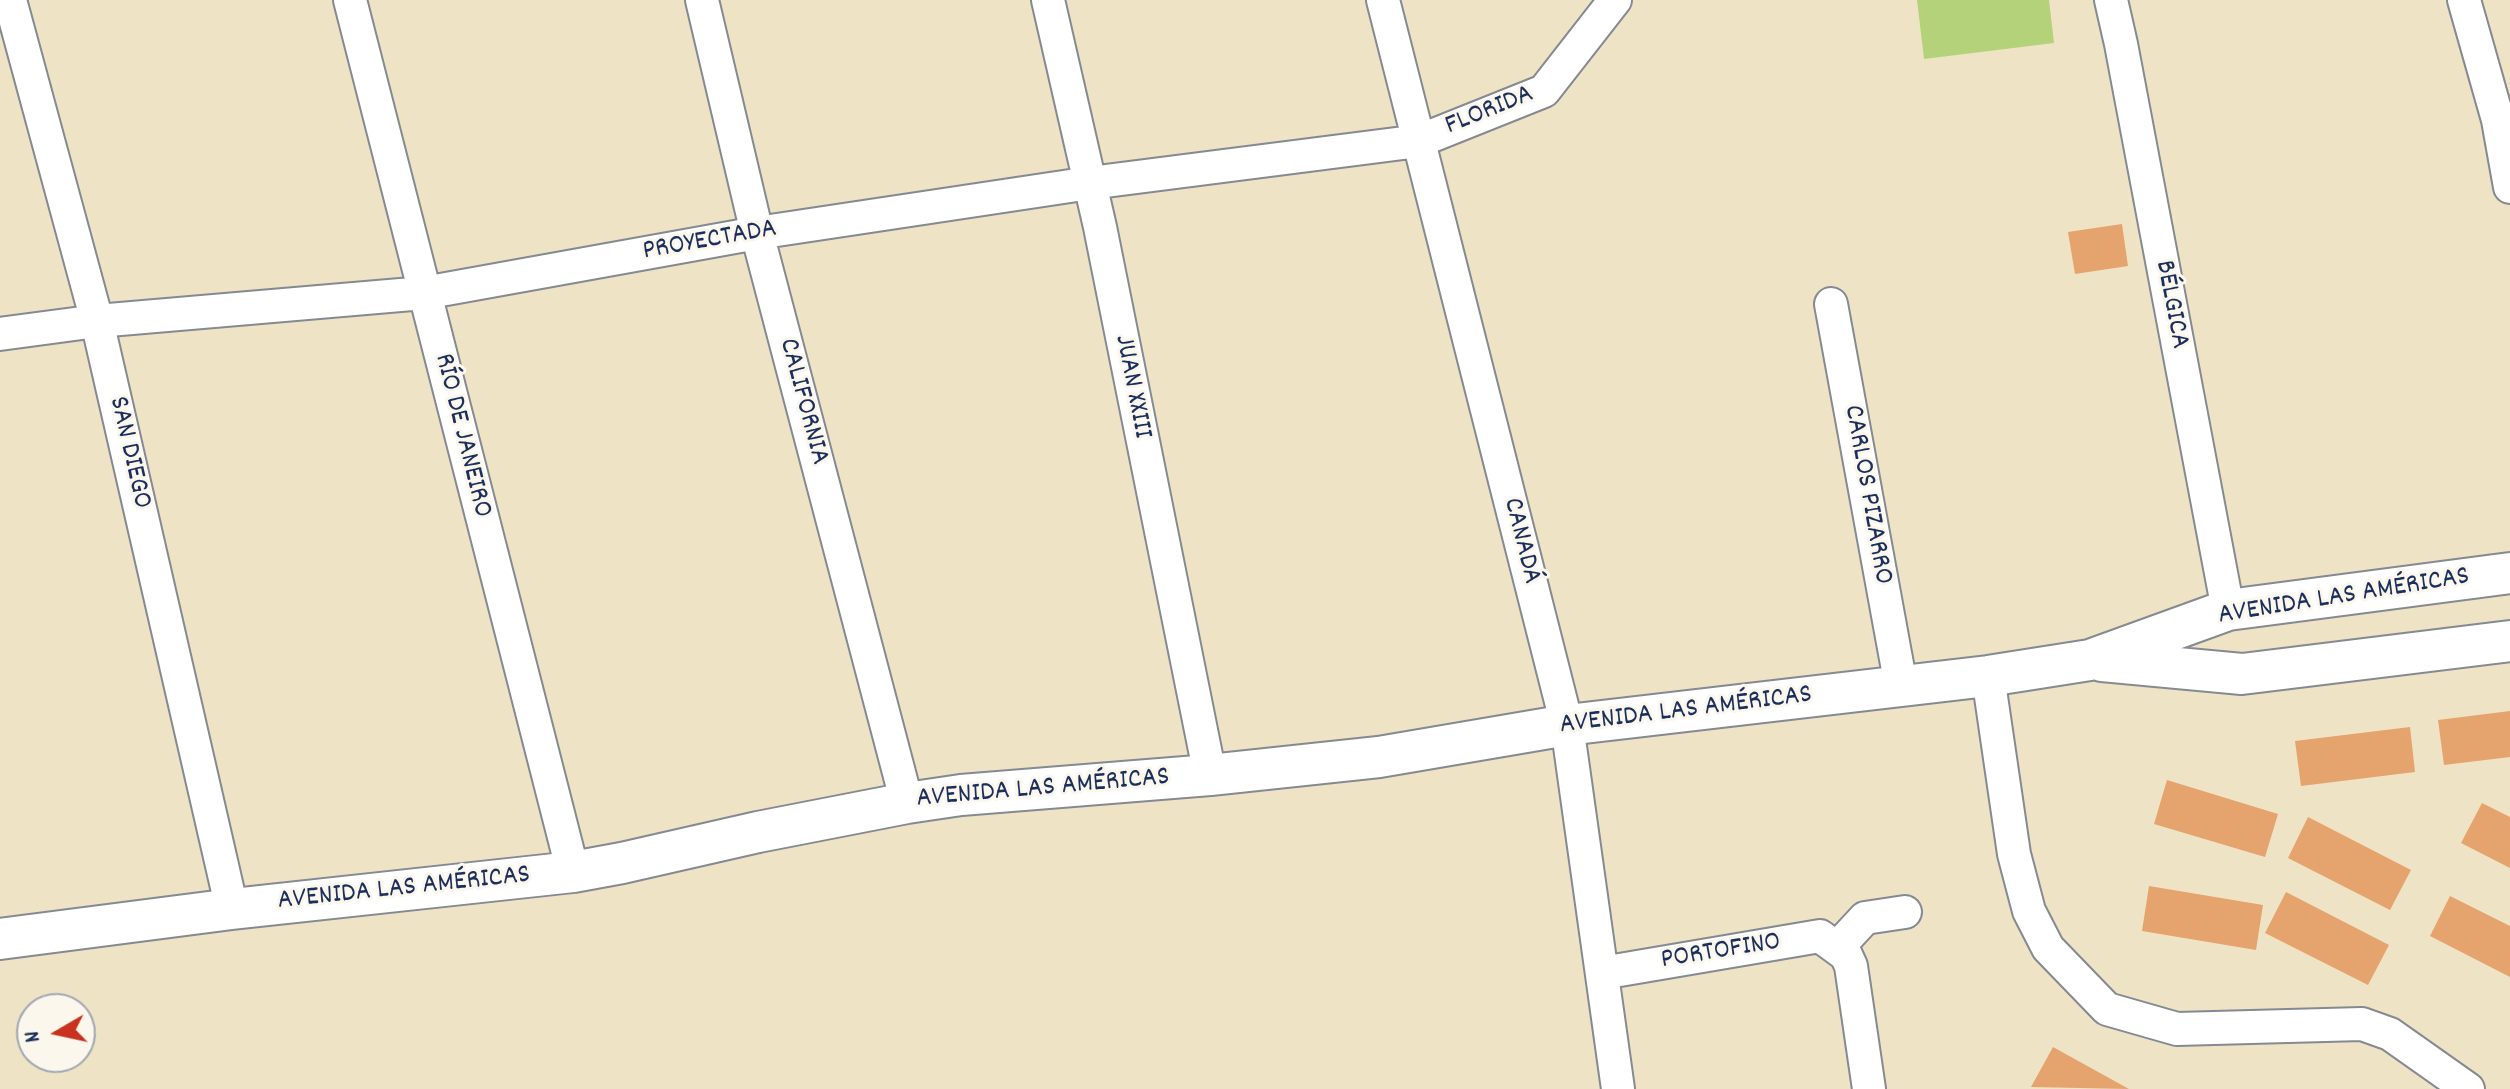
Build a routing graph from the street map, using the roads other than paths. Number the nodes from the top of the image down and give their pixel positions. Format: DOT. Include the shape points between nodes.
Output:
graph roads {
  1 [pos="10,0"];
  2 [pos="350,0"];
  3 [pos="702,0"];
  4 [pos="1048,0"];
  5 [pos="1383,0"];
  6 [pos="1615,0"];
  7 [pos="2111,0"];
  8 [pos="2464,0"];
  9 [pos="1419,141"];
  10 [pos="1090,183"];
  11 [pos="2510,187"];
  12 [pos="757,233"];
  13 [pos="424,293"];
  14 [pos="1831,304"];
  15 [pos="97,321"];
  16 [pos="0,334"];
  17 [pos="2510,573"];
  18 [pos="2228,610"];
  19 [pos="2510,641"];
  20 [pos="2090,660"];
  21 [pos="1988,676"];
  22 [pos="1901,686"];
  23 [pos="1567,725"];
  24 [pos="1210,775"];
  25 [pos="907,803"];
  26 [pos="573,872"];
  27 [pos="232,909"];
  28 [pos="1905,912"];
  29 [pos="0,939"];
  30 [pos="1838,947"];
  31 [pos="1602,973"];
  32 [pos="1618,1089"];
  33 [pos="1869,1089"];
  34 [pos="2468,1089"];
  1 -- 15 [label="street, SAN DIEGO"];
  2 -- 13 [label="street, RÍO DE JANEIRO"];
  3 -- 12 [label="street, CALIFORNIA"];
  4 -- 10 [label="street, JUAN XXIII"];
  5 -- 9 [label="street, CANADÁ"];
  6 -- 9 [label="street, FLORIDA" via="1544,91"];
  7 -- 18 [label="street, BÉLGICA"];
  8 -- 11 [label="street" via="2498,120"];
  9 -- 10 [label="street, PROYECTADA"];
  9 -- 23 [label="street, CANADÁ"];
  10 -- 12 [label="street, PROYECTADA"];
  10 -- 24 [label="street, JUAN XXIII"];
  12 -- 13 [label="street, PROYECTADA"];
  12 -- 25 [label="street, CALIFORNIA"];
  13 -- 15 [label="street, PROYECTADA"];
  13 -- 26 [label="street, RÍO DE JANEIRO"];
  14 -- 22 [label="street, CARLOS PIZARRO"];
  15 -- 16 [label="street, PROYECTADA"];
  15 -- 27 [label="street, SAN DIEGO"];
  17 -- 18 [label="street, AVENIDA LAS AMÉRICAS"];
  18 -- 20 [label="street, AVENIDA LAS AMÉRICAS"];
  19 -- 20 [label="street, AVENIDA LAS AMÉRICAS" via="2242,674"];
  20 -- 21 [label="street, AVENIDA LAS AMÉRICAS"];
  21 -- 22 [label="street, AVENIDA LAS AMÉRICAS"];
  21 -- 34 [label="street" via="2014,854 2029,911 2048,948 2107,1009 2177,1029 2362,1024 2390,1034"];
  22 -- 23 [label="street, AVENIDA LAS AMÉRICAS"];
  23 -- 24 [label="street, AVENIDA LAS AMÉRICAS" via="1379,757"];
  23 -- 31 [label="street, CANADÁ"];
  24 -- 25 [label="street, AVENIDA LAS AMÉRICAS"];
  25 -- 26 [label="street, AVENIDA LAS AMÉRICAS"];
  26 -- 27 [label="street, AVENIDA LAS AMÉRICAS"];
  27 -- 29 [label="street, AVENIDA LAS AMÉRICAS"];
  28 -- 30 [label="street" via="1865,918"];
  30 -- 31 [label="street, PORTOFINO" via="1820,936"];
  30 -- 33 [label="street" via="1851,966"];
  31 -- 32 [label="street, CANADÁ"];
}
